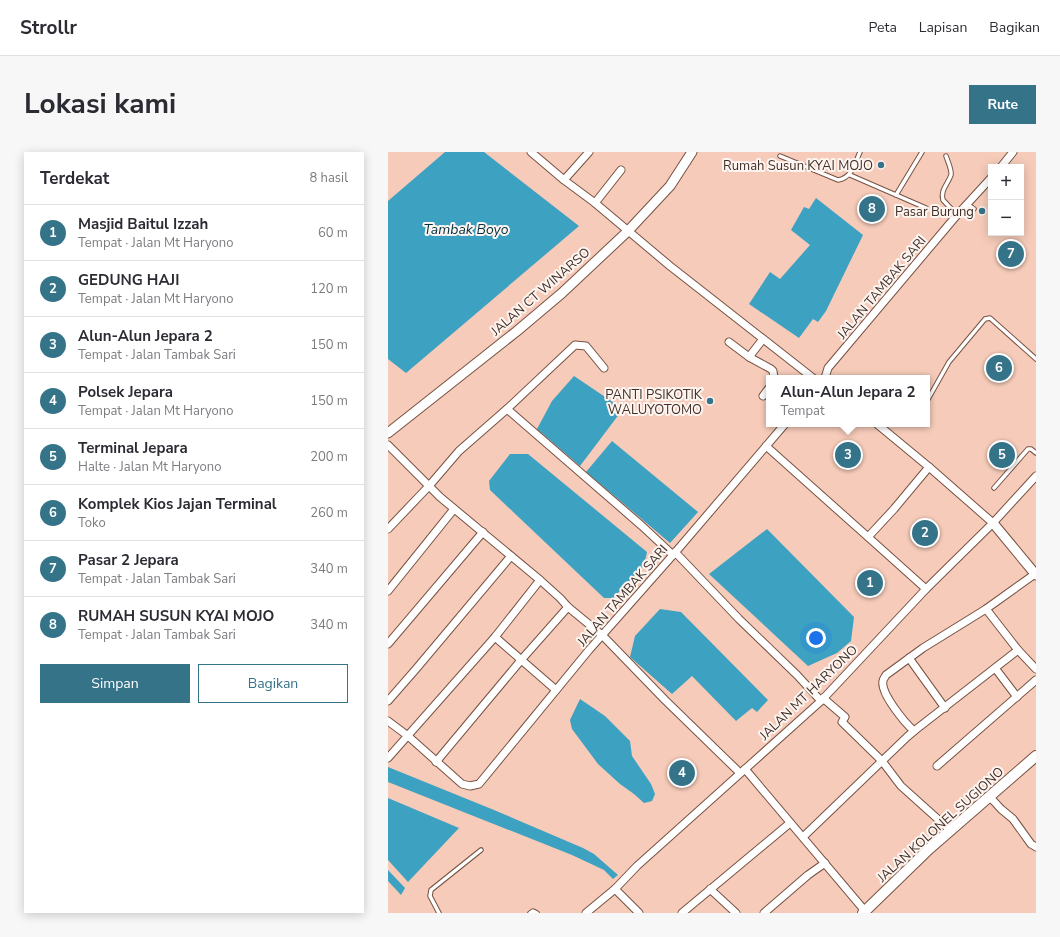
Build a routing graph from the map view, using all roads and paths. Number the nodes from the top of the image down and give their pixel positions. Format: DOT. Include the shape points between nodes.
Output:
graph roads {
  1 [pos="589,152"];
  2 [pos="692,152"];
  3 [pos="860,152"];
  4 [pos="922,152"];
  5 [pos="1013,152"];
  6 [pos="535,153"];
  7 [pos="780,156"];
  8 [pos="946,156"];
  9 [pos="1003,164"];
  10 [pos="621,170"];
  11 [pos="850,175"];
  12 [pos="564,180"];
  13 [pos="988,181"];
  14 [pos="896,195"];
  15 [pos="595,202"];
  16 [pos="967,204"];
  17 [pos="926,208"];
  18 [pos="974,209"];
  19 [pos="958,215"];
  20 [pos="628,231"];
  21 [pos="763,339"];
  22 [pos="729,342"];
  23 [pos="749,357"];
  24 [pos="1036,359"];
  25 [pos="604,368"];
  26 [pos="774,375"];
  27 [pos="809,375"];
  28 [pos="827,375"];
  29 [pos="766,392"];
  30 [pos="763,396"];
  31 [pos="930,397"];
  32 [pos="507,409"];
  33 [pos="782,427"];
  34 [pos="881,427"];
  35 [pos="388,433"];
  36 [pos="388,445"];
  37 [pos="766,446"];
  38 [pos="1036,453"];
  39 [pos="929,467"];
  40 [pos="1036,476"];
  41 [pos="429,486"];
  42 [pos="994,488"];
  43 [pos="454,509"];
  44 [pos="993,523"];
  45 [pos="388,529"];
  46 [pos="483,532"];
  47 [pos="868,537"];
  48 [pos="674,553"];
  49 [pos="511,556"];
  50 [pos="1036,574"];
  51 [pos="540,580"];
  52 [pos="926,589"];
  53 [pos="388,591"];
  54 [pos="568,607"];
  55 [pos="986,609"];
  56 [pos="602,635"];
  57 [pos="495,637"];
  58 [pos="388,644"];
  59 [pos="1018,650"];
  60 [pos="909,658"];
  61 [pos="522,659"];
  62 [pos="994,668"];
  63 [pos="1036,669"];
  64 [pos="1036,680"];
  65 [pos="556,690"];
  66 [pos="1017,697"];
  67 [pos="822,699"];
  68 [pos="388,701"];
  69 [pos="945,708"];
  70 [pos="388,721"];
  71 [pos="914,732"];
  72 [pos="408,736"];
  73 [pos="1036,756"];
  74 [pos="388,758"];
  75 [pos="882,761"];
  76 [pos="436,762"];
  77 [pos="937,766"];
  78 [pos="742,771"];
  79 [pos="989,796"];
  80 [pos="790,822"];
  81 [pos="950,830"];
  82 [pos="803,837"];
  83 [pos="1036,847"];
  84 [pos="481,850"];
  85 [pos="824,863"];
  86 [pos="615,889"];
  87 [pos="710,889"];
  88 [pos="864,912"];
  89 [pos="439,913"];
  90 [pos="530,913"];
  91 [pos="537,913"];
  92 [pos="586,913"];
  93 [pos="639,913"];
  94 [pos="682,913"];
  95 [pos="736,913"];
  96 [pos="764,913"];
  1 -- 12 [label="street"];
  2 -- 20 [label="street, JALAN CT WINARSO" via="670,186"];
  3 -- 11 [label="lane"];
  4 -- 14 [label="lane"];
  5 -- 9 [label="street"];
  6 -- 12 [label="street"];
  7 -- 11 [label="lane" via="834,179"];
  8 -- 19 [label="lane" via="951,175 942,197"];
  10 -- 15 [label="street"];
  11 -- 14 [label="lane"];
  12 -- 15 [label="street"];
  13 -- 16 [label="street, JALAN TAMBAK SARI"];
  14 -- 17 [label="lane"];
  15 -- 20 [label="street"];
  16 -- 18 [label="lane"];
  16 -- 19 [label="street, JALAN TAMBAK SARI"];
  19 -- 28 [label="street, JALAN TAMBAK SARI" via="828,368"];
  20 -- 21 [label="street"];
  20 -- 35 [label="street, JALAN CT WINARSO" via="562,293"];
  21 -- 23 [label="street"];
  21 -- 27 [label="street"];
  22 -- 23 [label="street"];
  23 -- 26 [label="street" via="771,369"];
  24 -- 31 [label="lane" via="988,318 949,362"];
  25 -- 32 [label="street" via="586,346 576,345"];
  29 -- 30 [label="street"];
  32 -- 41 [label="street" via="459,451"];
  32 -- 48 [label="street"];
  33 -- 37 [label="street, JALAN TAMBAK SARI"];
  34 -- 39 [label="street"];
  36 -- 41 [label="street"];
  37 -- 47 [label="street"];
  37 -- 48 [label="street, JALAN TAMBAK SARI"];
  38 -- 42 [label="lane" via="1028,449"];
  39 -- 44 [label="street"];
  39 -- 47 [label="street"];
  40 -- 44 [label="street, JALAN MT HARYONO"];
  41 -- 43 [label="street"];
  41 -- 45 [label="street"];
  43 -- 46 [label="street"];
  43 -- 53 [label="street"];
  44 -- 50 [label="street"];
  44 -- 52 [label="street, JALAN MT HARYONO"];
  46 -- 49 [label="street"];
  46 -- 58 [label="street"];
  47 -- 52 [label="street"];
  48 -- 56 [label="street, JALAN TAMBAK SARI"];
  48 -- 67 [label="street" via="738,619"];
  49 -- 51 [label="street"];
  49 -- 68 [label="street"];
  50 -- 55 [label="street"];
  51 -- 54 [label="street"];
  51 -- 57 [label="street"];
  52 -- 67 [label="street, JALAN MT HARYONO"];
  54 -- 56 [label="street"];
  54 -- 61 [label="street"];
  55 -- 59 [label="street"];
  55 -- 60 [label="street"];
  56 -- 65 [label="street, JALAN TAMBAK SARI"];
  56 -- 78 [label="street" via="665,700"];
  57 -- 61 [label="street"];
  57 -- 72 [label="street"];
  59 -- 62 [label="street"];
  59 -- 63 [label="street"];
  60 -- 69 [label="street"];
  60 -- 71 [label="street" via="886,675 882,682 887,697"];
  61 -- 65 [label="street"];
  61 -- 76 [label="street"];
  62 -- 66 [label="street"];
  62 -- 69 [label="street"];
  64 -- 66 [label="street"];
  65 -- 76 [label="street, JALAN TAMBAK SARI" via="479,784 462,784"];
  66 -- 77 [label="street"];
  67 -- 75 [label="street" via="845,717 842,722"];
  67 -- 78 [label="street, JALAN MT HARYONO"];
  69 -- 71 [label="street"];
  70 -- 72 [label="street"];
  71 -- 75 [label="street"];
  72 -- 74 [label="street"];
  72 -- 76 [label="street"];
  73 -- 79 [label="main road, JALAN KOLONEL SUGIONO"];
  75 -- 81 [label="street" via="902,786"];
  75 -- 82 [label="street"];
  78 -- 80 [label="street"];
  78 -- 86 [label="street, JALAN MT HARYONO"];
  79 -- 81 [label="main road, JALAN KOLONEL SUGIONO"];
  79 -- 83 [label="street" via="1013,819"];
  80 -- 82 [label="street"];
  80 -- 87 [label="street"];
  81 -- 88 [label="main road, JALAN KOLONEL SUGIONO"];
  82 -- 85 [label="street"];
  84 -- 89 [label="lane" via="431,890 430,896"];
  85 -- 88 [label="street"];
  85 -- 96 [label="street"];
  86 -- 92 [label="street, JALAN MT HARYONO"];
  86 -- 93 [label="street"];
  87 -- 94 [label="street"];
  87 -- 95 [label="street"];
  90 -- 91 [label="lane"];
}
